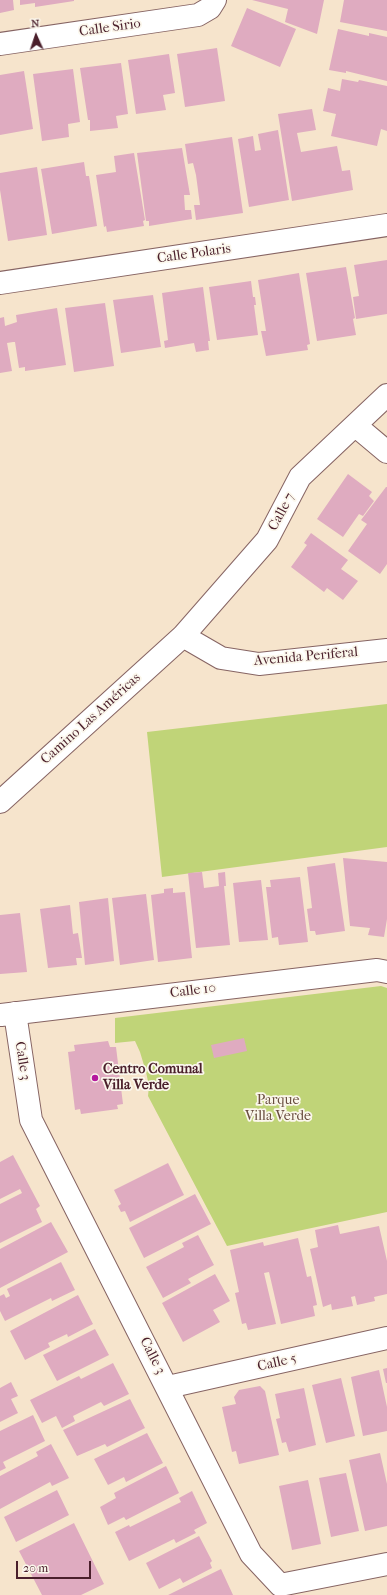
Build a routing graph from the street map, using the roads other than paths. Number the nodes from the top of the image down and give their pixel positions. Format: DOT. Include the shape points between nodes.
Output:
graph roads {
  1 [pos="215,0"];
  2 [pos="0,44"];
  3 [pos="387,226"];
  4 [pos="0,283"];
  5 [pos="387,395"];
  6 [pos="356,426"];
  7 [pos="387,452"];
  8 [pos="183,636"];
  9 [pos="387,650"];
  10 [pos="0,802"];
  11 [pos="387,972"];
  12 [pos="7,1014"];
  13 [pos="387,1338"];
  14 [pos="168,1387"];
  15 [pos="387,1564"];
  1 -- 2 [label="street, Calle Sirio" via="210,8 198,15"];
  3 -- 4 [label="street, Calle Polaris"];
  5 -- 6 [label="street, Calle 7"];
  6 -- 7 [label="street"];
  6 -- 8 [label="street, Calle 7" via="300,478 267,540"];
  8 -- 9 [label="street, Avenida Periferal" via="221,658 259,664"];
  8 -- 10 [label="street, Camino Las Américas"];
  11 -- 12 [label="street, Calle 10" via="377,970"];
  12 -- 14 [label="street, Calle 3" via="31,1120"];
  13 -- 14 [label="street, Calle 5"];
  14 -- 15 [label="street, Calle 3" via="251,1554 280,1585"];
}
